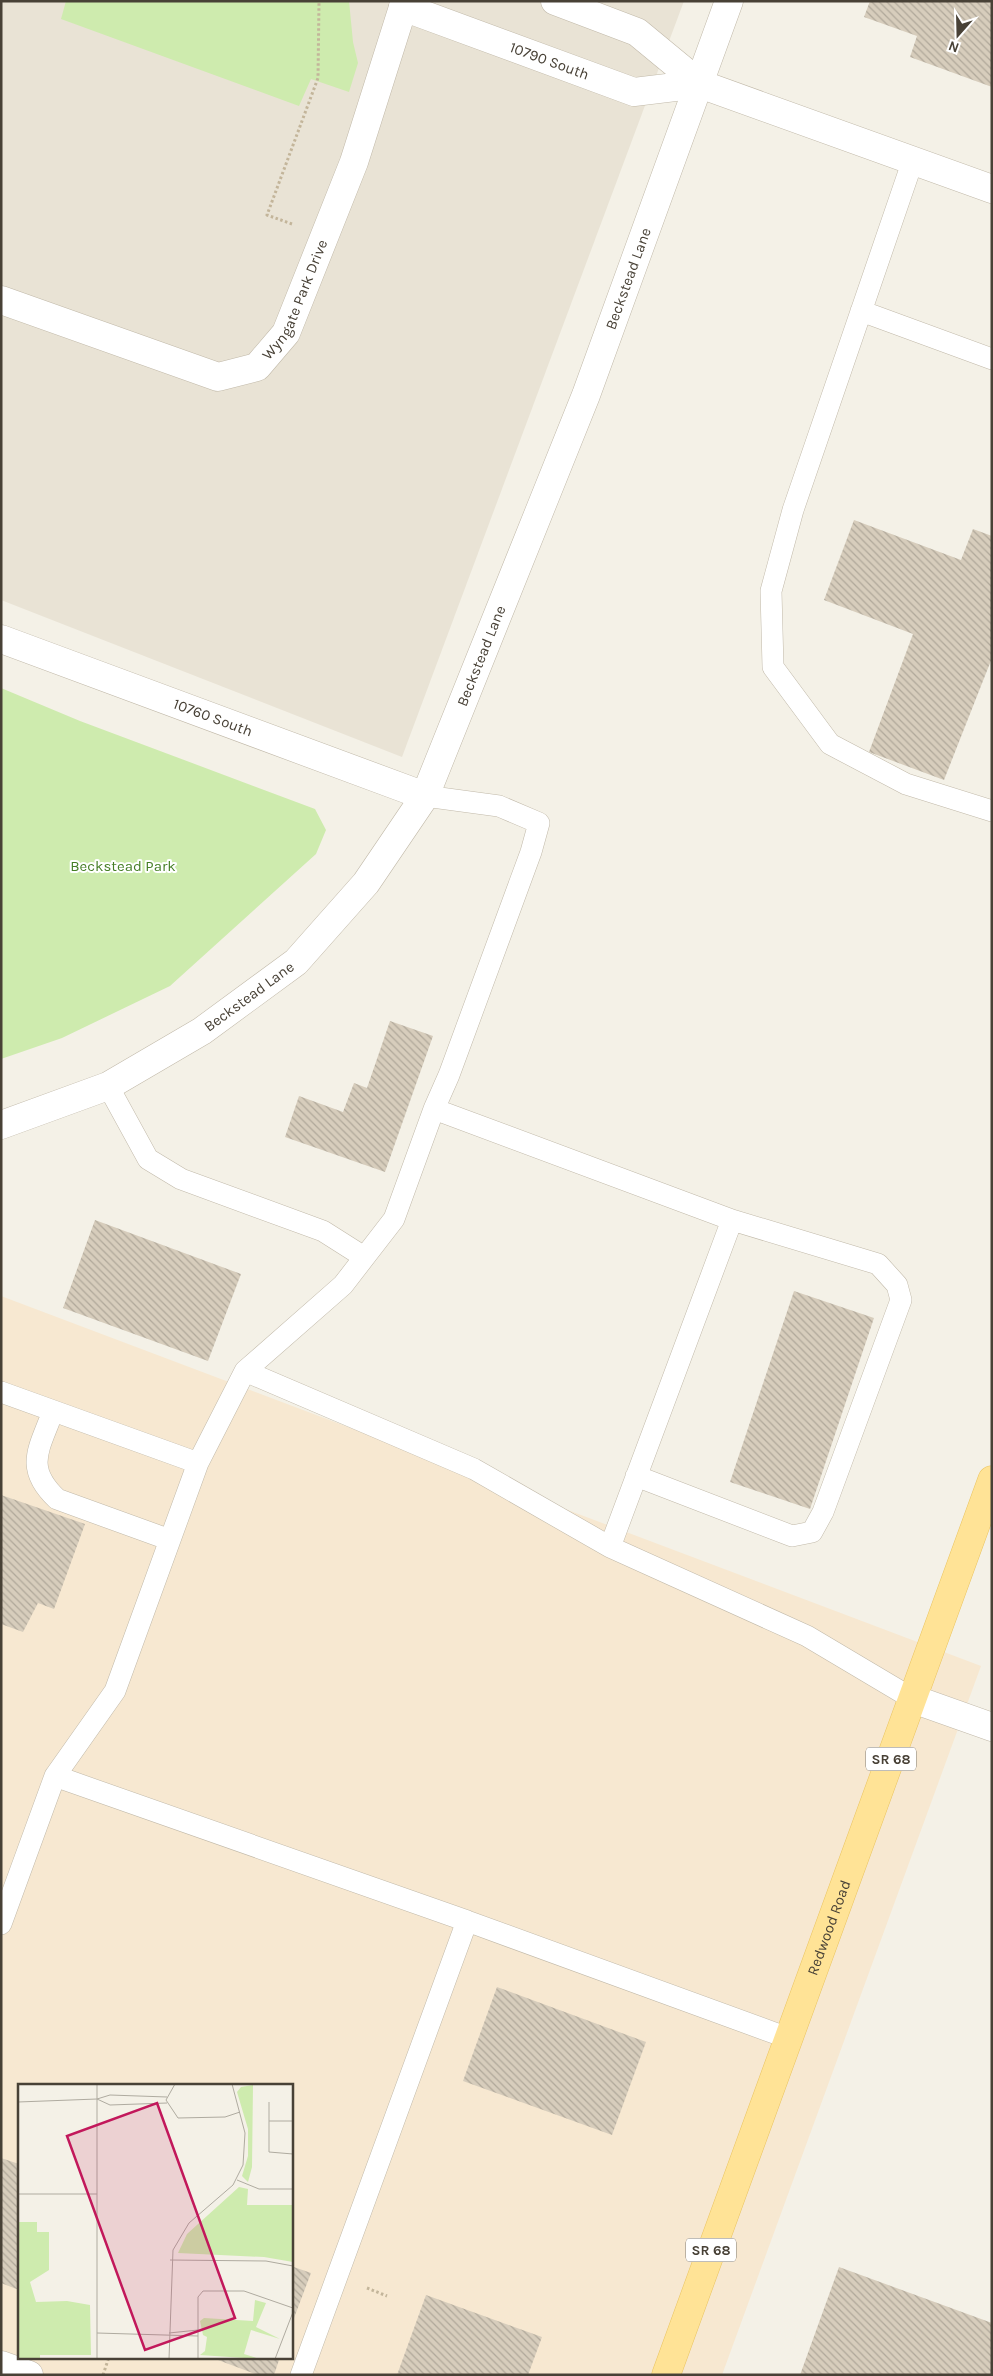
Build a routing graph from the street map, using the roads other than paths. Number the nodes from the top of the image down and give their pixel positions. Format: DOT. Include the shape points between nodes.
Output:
graph roads {
  1 [pos="555,1"];
  2 [pos="729,1"];
  3 [pos="404,4"];
  4 [pos="700,84"];
  5 [pos="913,160"];
  6 [pos="992,189"];
  7 [pos="1,300"];
  8 [pos="861,311"];
  9 [pos="992,360"];
  10 [pos="1,639"];
  11 [pos="425,796"];
  12 [pos="992,811"];
  13 [pos="108,1086"];
  14 [pos="434,1109"];
  15 [pos="1,1125"];
  16 [pos="732,1220"];
  17 [pos="364,1257"];
  18 [pos="245,1371"];
  19 [pos="1,1392"];
  20 [pos="53,1411"];
  21 [pos="198,1463"];
  22 [pos="636,1476"];
  23 [pos="992,1480"];
  24 [pos="170,1540"];
  25 [pos="610,1547"];
  26 [pos="913,1699"];
  27 [pos="992,1727"];
  28 [pos="55,1776"];
  29 [pos="467,1921"];
  30 [pos="1,1924"];
  31 [pos="788,2038"];
  32 [pos="1,2365"];
  33 [pos="29,2375"];
  34 [pos="302,2375"];
  35 [pos="666,2375"];
  1 -- 4 [label="street, 10790 South" via="637,32"];
  2 -- 4 [label="street, Beckstead Lane"];
  3 -- 4 [label="street, 10790 South" via="634,92"];
  3 -- 7 [label="street, Wyngate Park Drive" via="354,162 286,333 257,367 218,377"];
  4 -- 5 [label="street, 10790 South"];
  4 -- 11 [label="street, Beckstead Lane" via="586,395"];
  5 -- 6 [label="street, 10790 South"];
  5 -- 8 [label="lane"];
  8 -- 9 [label="lane"];
  8 -- 12 [label="lane" via="793,510 771,591 772,667 830,744 906,784"];
  10 -- 11 [label="street, 10760 South"];
  11 -- 13 [label="street, Beckstead Lane" via="366,883 296,962 202,1031"];
  11 -- 14 [label="lane" via="499,806 538,823 531,852"];
  13 -- 15 [label="street, Beckstead Lane"];
  13 -- 17 [label="lane" via="148,1159 181,1179 323,1231"];
  14 -- 16 [label="lane"];
  14 -- 17 [label="lane" via="394,1219"];
  16 -- 22 [label="lane"];
  16 -- 22 [label="lane" via="878,1264 897,1284 901,1300 826,1503 812,1532 792,1536"];
  17 -- 18 [label="lane" via="343,1285"];
  18 -- 21 [label="lane"];
  18 -- 25 [label="lane" via="474,1469"];
  19 -- 20 [label="lane"];
  20 -- 21 [label="lane"];
  20 -- 24 [label="lane" via="36,1456 37,1473 44,1487 57,1499"];
  21 -- 24 [label="lane"];
  22 -- 25 [label="lane"];
  23 -- 26 [label="main road, Redwood Road / SR 68"];
  24 -- 28 [label="lane" via="115,1691"];
  25 -- 26 [label="lane" via="807,1636"];
  26 -- 27 [label="street"];
  26 -- 31 [label="main road, Redwood Road / SR 68"];
  28 -- 29 [label="lane"];
  28 -- 30 [label="lane"];
  29 -- 31 [label="lane"];
  29 -- 34 [label="lane"];
  31 -- 35 [label="main road, Redwood Road / SR 68"];
  32 -- 33 [label="street"];
}
